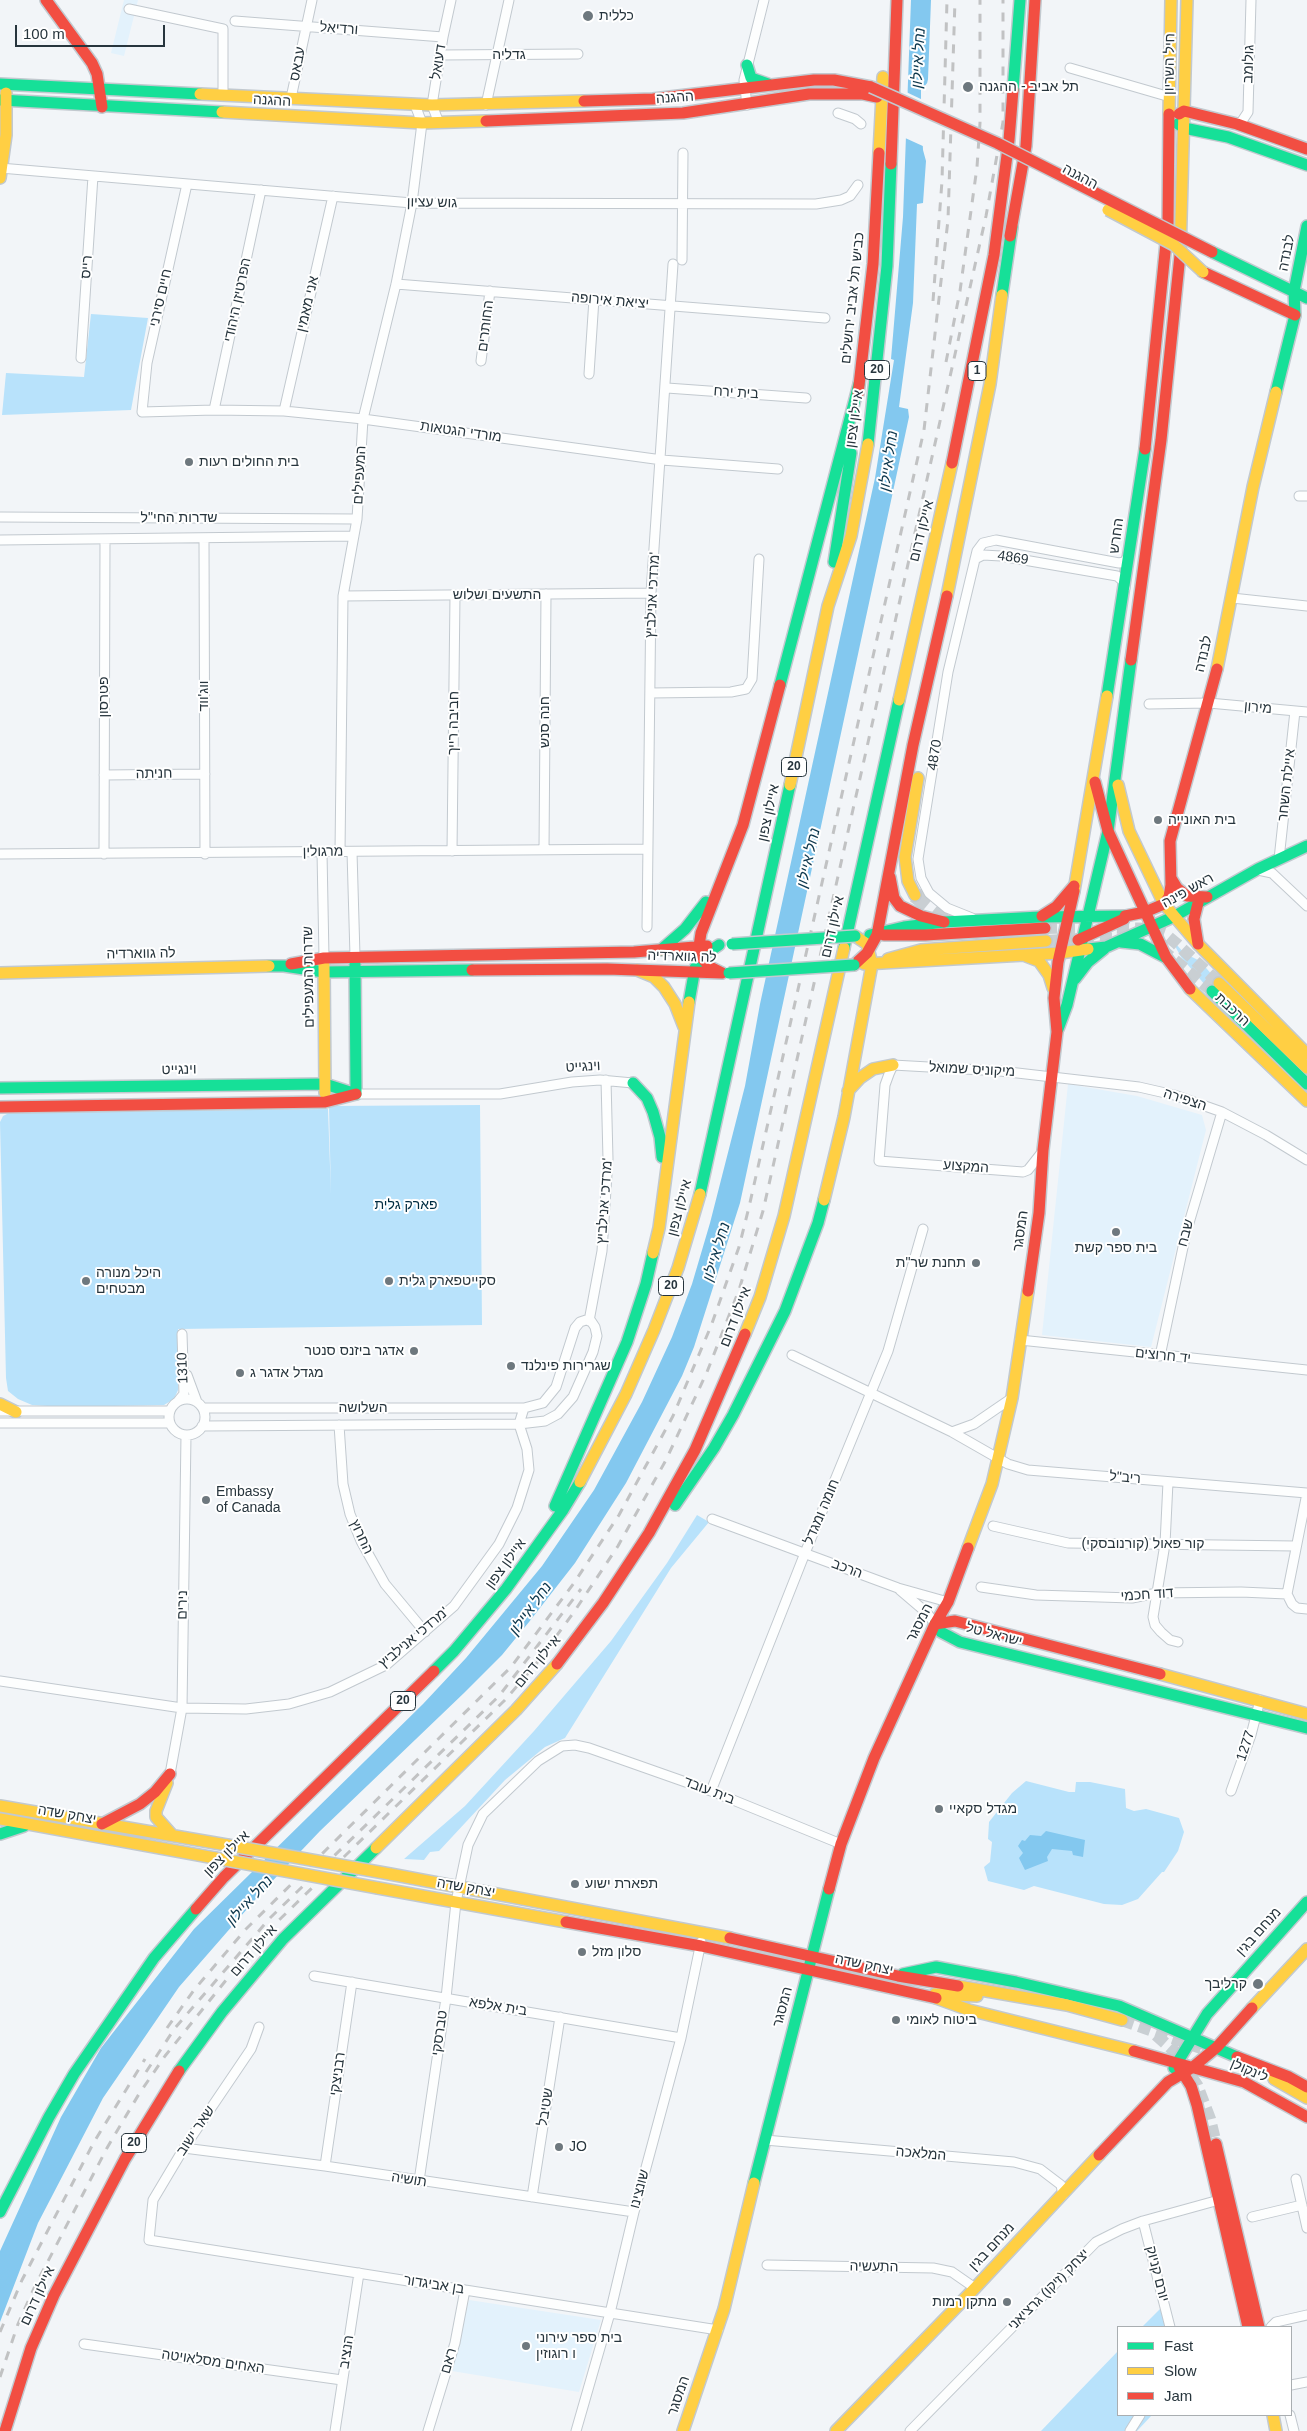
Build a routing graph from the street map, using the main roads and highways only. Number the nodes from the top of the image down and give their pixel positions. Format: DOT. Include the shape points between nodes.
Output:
graph roads {
  1 [pos="46,0"];
  2 [pos="886,0"];
  3 [pos="897,0"];
  4 [pos="1020,0"];
  5 [pos="1035,0"];
  6 [pos="1171,0"];
  7 [pos="1187,0"];
  8 [pos="747,65"];
  9 [pos="2,84"];
  10 [pos="770,84"];
  11 [pos="99,88"];
  12 [pos="874,92"];
  13 [pos="3,100"];
  14 [pos="102,107"];
  15 [pos="1184,111"];
  16 [pos="1170,118"];
  17 [pos="1184,128"];
  18 [pos="1304,147"];
  19 [pos="0,160"];
  20 [pos="1307,165"];
  21 [pos="0,168"];
  22 [pos="0,178"];
  23 [pos="1307,226"];
  24 [pos="1012,227"];
  25 [pos="1299,270"];
  26 [pos="1275,282"];
  27 [pos="1294,291"];
  28 [pos="1306,295"];
  29 [pos="1295,314"];
  30 [pos="860,384"];
  31 [pos="942,516"];
  32 [pos="828,606"];
  33 [pos="942,623"];
  34 [pos="1093,774"];
  35 [pos="1116,775"];
  36 [pos="1108,831"];
  37 [pos="1307,846"];
  38 [pos="890,867"];
  39 [pos="1170,876"];
  40 [pos="1078,879"];
  41 [pos="720,881"];
  42 [pos="915,896"];
  43 [pos="1203,900"];
  44 [pos="1164,904"];
  45 [pos="1145,912"];
  46 [pos="1131,915"];
  47 [pos="1089,916"];
  48 [pos="1040,917"];
  49 [pos="1070,917"];
  50 [pos="1173,917"];
  51 [pos="944,922"];
  52 [pos="1152,927"];
  53 [pos="1044,928"];
  54 [pos="877,935"];
  55 [pos="855,936"];
  56 [pos="1083,937"];
  57 [pos="1046,941"];
  58 [pos="1119,942"];
  59 [pos="1198,944"];
  60 [pos="719,945"];
  61 [pos="699,946"];
  62 [pos="1106,947"];
  63 [pos="661,950"];
  64 [pos="870,950"];
  65 [pos="1079,951"];
  66 [pos="1060,953"];
  67 [pos="355,956"];
  68 [pos="1024,956"];
  69 [pos="1166,957"];
  70 [pos="324,958"];
  71 [pos="702,958"];
  72 [pos="872,964"];
  73 [pos="854,965"];
  74 [pos="284,966"];
  75 [pos="637,970"];
  76 [pos="14,972"];
  77 [pos="324,972"];
  78 [pos="355,972"];
  79 [pos="0,973"];
  80 [pos="694,973"];
  81 [pos="726,973"];
  82 [pos="0,982"];
  83 [pos="1070,987"];
  84 [pos="1054,998"];
  85 [pos="684,1029"];
  86 [pos="1057,1032"];
  87 [pos="1307,1054"];
  88 [pos="893,1065"];
  89 [pos="1307,1068"];
  90 [pos="633,1083"];
  91 [pos="325,1084"];
  92 [pos="1307,1084"];
  93 [pos="0,1088"];
  94 [pos="848,1092"];
  95 [pos="356,1094"];
  96 [pos="1307,1101"];
  97 [pos="325,1102"];
  98 [pos="0,1107"];
  99 [pos="664,1192"];
  100 [pos="0,1404"];
  101 [pos="16,1412"];
  102 [pos="532,1554"];
  103 [pos="610,1593"];
  104 [pos="948,1602"];
  105 [pos="956,1621"];
  106 [pos="935,1624"];
  107 [pos="1307,1714"];
  108 [pos="1307,1728"];
  109 [pos="0,1796"];
  110 [pos="0,1806"];
  111 [pos="56,1815"];
  112 [pos="0,1819"];
  113 [pos="33,1824"];
  114 [pos="102,1824"];
  115 [pos="0,1834"];
  116 [pos="172,1836"];
  117 [pos="1307,1902"];
  118 [pos="1307,1948"];
  119 [pos="813,1956"];
  120 [pos="809,1969"];
  121 [pos="898,1976"];
  122 [pos="925,1994"];
  123 [pos="1025,1997"];
  124 [pos="1122,2020"];
  125 [pos="1191,2036"];
  126 [pos="1217,2046"];
  127 [pos="1176,2062"];
  128 [pos="1188,2070"];
  129 [pos="1274,2079"];
  130 [pos="1168,2082"];
  131 [pos="1307,2087"];
  132 [pos="1307,2098"];
  133 [pos="1307,2117"];
  134 [pos="1216,2144"];
  135 [pos="0,2212"];
  136 [pos="1248,2326"];
  137 [pos="1259,2326"];
  138 [pos="1273,2416"];
  139 [pos="4,2431"];
  140 [pos="683,2431"];
  141 [pos="836,2431"];
  142 [pos="1276,2431"];
  1 -- 11 [label="main road" via="92,63"];
  2 -- 30 [label="main road, כביש תל אביב ירושלים" via="873,264"];
  3 -- 32 [label="main road, איילון צפון / 20" via="887,266 873,409 851,536"];
  4 -- 31 [label="main road, איילון דרום / 20" via="1010,140 994,255"];
  5 -- 24 [label="main road, 1" via="1026,146"];
  6 -- 16 [label="main road, חיל השריון"];
  7 -- 15 [label="main road, חיל השריון"];
  8 -- 10 [label="main road" via="751,78"];
  9 -- 11 [label="main road, ההגנה"];
  9 -- 13 [label="main road"];
  10 -- 11 [label="main road, ההגנה" via="653,99 486,105 415,105"];
  10 -- 12 [label="main road, ההגנה" via="834,80"];
  11 -- 14 [label="main road"];
  12 -- 14 [label="main road, ההגנה" via="809,94 666,114 440,123"];
  12 -- 26 [label="main road, ההגנה, bridge" via="992,141"];
  12 -- 29 [label="main road, ההגנה, bridge" via="1082,195 1174,245 1203,272"];
  13 -- 14 [label="main road, ההגנה"];
  13 -- 21 [label="main road" via="6,135"];
  15 -- 16 [label="main road"];
  15 -- 17 [label="main road, חיל השריון"];
  15 -- 18 [label="main road" via="1237,124"];
  16 -- 17 [label="main road"];
  16 -- 34 [label="main road, החרש" via="1168,223 1151,403 1125,588"];
  17 -- 20 [label="main road" via="1228,137"];
  17 -- 35 [label="main road" via="1174,332"];
  19 -- 21 [label="main road"];
  21 -- 22 [label="main road"];
  23 -- 25 [label="main road, לבנדה"];
  24 -- 31 [label="main road, 1"];
  24 -- 33 [label="main road" via="990,384"];
  25 -- 26 [label="main road" via="1288,280"];
  25 -- 27 [label="main road, לבנדה"];
  26 -- 27 [label="main road, ההגנה"];
  27 -- 28 [label="main road, ההגנה"];
  27 -- 29 [label="main road, לבנדה"];
  28 -- 29 [label="main road, לבנדה"];
  29 -- 39 [label="main road, לבנדה" via="1253,487 1209,703 1170,841"];
  30 -- 32 [label="main road, כביש תל אביב ירושלים"];
  30 -- 41 [label="main road" via="743,825"];
  31 -- 103 [label="main road, איילון דרום / 20" via="773,1257 744,1339 705,1431 653,1527"];
  32 -- 102 [label="main road, איילון צפון / 20" via="760,928 690,1232 663,1308 626,1394 576,1489"];
  33 -- 38 [label="main road" via="913,745"];
  33 -- 42 [label="main road" via="905,857 908,881"];
  34 -- 36 [label="main road, הרכבת"];
  34 -- 40 [label="main road, החרש"];
  35 -- 36 [label="main road"];
  35 -- 44 [label="main road, הרכבת" via="1129,831"];
  36 -- 45 [label="main road, הרכבת"];
  36 -- 47 [label="main road"];
  37 -- 43 [label="main road, ראש פינה"];
  38 -- 51 [label="main road" via="891,887 900,906 927,919"];
  38 -- 54 [label="main road"];
  39 -- 43 [label="main road" via="1187,896"];
  39 -- 44 [label="main road, לבנדה" via="1171,892"];
  40 -- 48 [label="main road" via="1061,903"];
  40 -- 49 [label="main road, החרש"];
  41 -- 61 [label="main road"];
  41 -- 63 [label="main road" via="691,922"];
  43 -- 50 [label="main road, ראש פינה"];
  43 -- 59 [label="main road" via="1194,919"];
  44 -- 45 [label="main road"];
  44 -- 50 [label="main road, הרכבת"];
  45 -- 46 [label="main road"];
  45 -- 52 [label="main road, הרכבת"];
  46 -- 47 [label="main road"];
  46 -- 56 [label="main road"];
  47 -- 49 [label="main road"];
  47 -- 56 [label="main road"];
  48 -- 49 [label="main road, לה גווארדיה"];
  48 -- 51 [label="main road, לה גווארדיה"];
  49 -- 66 [label="main road, החרש"];
  50 -- 52 [label="main road, ראש פינה"];
  50 -- 59 [label="main road, הרכבת"];
  51 -- 54 [label="main road, לה גווארדיה" via="904,926"];
  52 -- 58 [label="main road, ראש פינה"];
  52 -- 69 [label="main road, הרכבת"];
  53 -- 54 [label="main road" via="925,936"];
  54 -- 55 [label="main road, לה גווארדיה"];
  54 -- 64 [label="main road"];
  55 -- 60 [label="main road, לה גווארדיה, bridge"];
  55 -- 64 [label="main road"];
  56 -- 65 [label="main road"];
  56 -- 66 [label="main road"];
  57 -- 72 [label="main road" via="920,950"];
  58 -- 62 [label="main road, ראש פינה"];
  58 -- 69 [label="main road" via="1140,944"];
  59 -- 87 [label="main road, הרכבת"];
  60 -- 61 [label="main road, לה גווארדיה"];
  60 -- 71 [label="main road"];
  61 -- 63 [label="main road, לה גווארדיה"];
  61 -- 71 [label="main road"];
  62 -- 65 [label="main road, ראש פינה"];
  62 -- 83 [label="main road" via="1081,969"];
  63 -- 67 [label="main road, לה גווארדיה"];
  64 -- 72 [label="main road"];
  64 -- 73 [label="main road"];
  65 -- 66 [label="main road, לה גווארדיה"];
  65 -- 83 [label="main road, המסגר"];
  66 -- 68 [label="main road, לה גווארדיה"];
  66 -- 84 [label="main road, המסגר"];
  67 -- 70 [label="main road, לה גווארדיה"];
  67 -- 78 [label="main road"];
  68 -- 72 [label="main road, לה גווארדיה"];
  68 -- 84 [label="main road" via="1035,958 1043,966 1051,980"];
  69 -- 96 [label="main road, הרכבת" via="1201,1002"];
  70 -- 74 [label="main road, לה גווארדיה"];
  70 -- 77 [label="main road, שדרות המעפילים"];
  71 -- 80 [label="main road"];
  71 -- 81 [label="main road" via="710,967"];
  72 -- 73 [label="main road, לה גווארדיה"];
  72 -- 94 [label="main road"];
  73 -- 81 [label="main road, לה גווארדיה, bridge"];
  74 -- 76 [label="main road, לה גווארדיה"];
  74 -- 77 [label="main road, לה גווארדיה"];
  75 -- 78 [label="main road, לה גווארדיה"];
  75 -- 80 [label="main road, לה גווארדיה"];
  75 -- 85 [label="main road" via="654,977 664,987 678,1010"];
  76 -- 79 [label="main road, לה גווארדיה"];
  76 -- 82 [label="main road"];
  77 -- 78 [label="main road, לה גווארדיה"];
  77 -- 91 [label="main road, שדרות המעפילים"];
  78 -- 95 [label="main road"];
  80 -- 81 [label="main road, לה גווארדיה"];
  80 -- 85 [label="main road"];
  83 -- 86 [label="main road, המסגר"];
  84 -- 86 [label="main road, המסגר"];
  85 -- 99 [label="main road"];
  86 -- 104 [label="main road, המסגר" via="1039,1214 1012,1398 992,1484"];
  88 -- 94 [label="main road" via="873,1069"];
  89 -- 92 [label="main road" via="1216,987"];
  90 -- 99 [label="main road" via="647,1098 657,1121"];
  91 -- 93 [label="main road, וינגייט"];
  91 -- 95 [label="main road, וינגייט"];
  91 -- 97 [label="main road, שדרות המעפילים"];
  94 -- 103 [label="main road" via="818,1223 799,1276 760,1363 692,1482"];
  95 -- 97 [label="main road, וינגייט"];
  97 -- 98 [label="main road, וינגייט"];
  99 -- 102 [label="main road" via="654,1254 627,1342 600,1409"];
  100 -- 101 [label="main road"];
  102 -- 135 [label="main road, איילון צפון / 20" via="454,1651 224,1877 154,1958 74,2074"];
  103 -- 139 [label="main road, איילון דרום / 20" via="536,1689 284,1939 203,2037 156,2105 125,2158 54,2295 31,2348"];
  104 -- 105 [label="main road, המסגר" via="948,1612"];
  104 -- 106 [label="main road, המסגר"];
  105 -- 106 [label="main road, ישראל טל"];
  105 -- 107 [label="main road, ישראל טל"];
  106 -- 108 [label="main road, ישראל טל" via="941,1632 960,1642"];
  106 -- 119 [label="main road, המסגר" via="874,1758 841,1844"];
  109 -- 111 [label="main road"];
  110 -- 111 [label="main road, יצחק שדה"];
  111 -- 114 [label="main road, יצחק שדה"];
  112 -- 113 [label="main road, יצחק שדה"];
  113 -- 115 [label="main road"];
  113 -- 120 [label="main road, יצחק שדה, bridge" via="701,1946"];
  114 -- 116 [label="main road, יצחק שדה"];
  114 -- 116 [label="main road" via="140,1804 170,1774 156,1817"];
  116 -- 119 [label="main road, יצחק שדה, bridge" via="459,1885"];
  117 -- 125 [label="main road, מנחם בגין"];
  118 -- 126 [label="main road, מנחם בגין"];
  119 -- 120 [label="main road, המסגר"];
  119 -- 121 [label="main road, יצחק שדה"];
  120 -- 122 [label="main road, יצחק שדה"];
  120 -- 140 [label="main road, המסגר" via="718,2330"];
  121 -- 123 [label="main road, יצחק שדה"];
  121 -- 125 [label="main road, יצחק שדה" via="936,1966 1009,1980 1119,2006"];
  122 -- 123 [label="main road, יצחק שדה"];
  122 -- 127 [label="main road, יצחק שדה" via="969,2010"];
  123 -- 124 [label="main road, יצחק שדה"];
  125 -- 126 [label="main road, לינקולן"];
  125 -- 127 [label="main road, מנחם בגין"];
  126 -- 128 [label="main road, מנחם בגין"];
  126 -- 131 [label="main road, לינקולן" via="1289,2076"];
  127 -- 128 [label="main road, לינקולן"];
  127 -- 130 [label="main road, מנחם בגין"];
  128 -- 130 [label="main road, מנחם בגין"];
  128 -- 133 [label="main road, לינקולן" via="1248,2084"];
  128 -- 136 [label="main road"];
  129 -- 132 [label="main road"];
  130 -- 141 [label="main road, מנחם בגין"];
  134 -- 137 [label="main road"];
  138 -- 142 [label="main road"];
}
